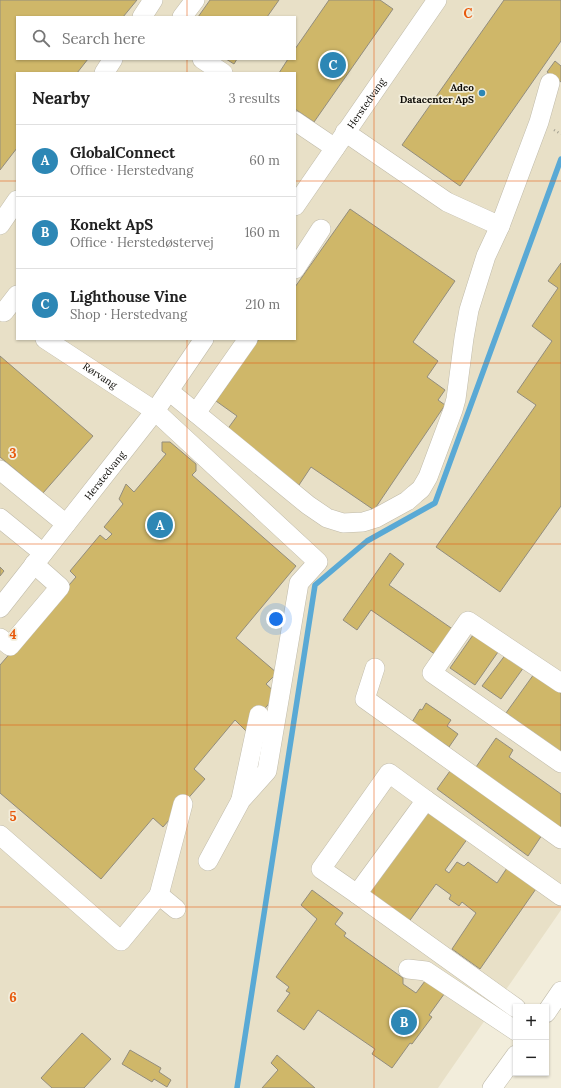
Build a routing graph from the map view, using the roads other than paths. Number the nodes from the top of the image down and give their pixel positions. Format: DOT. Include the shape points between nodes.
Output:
graph roads {
  1 [pos="153,0"];
  2 [pos="195,0"];
  3 [pos="437,0"];
  4 [pos="143,16"];
  5 [pos="183,16"];
  6 [pos="112,60"];
  7 [pos="204,60"];
  8 [pos="105,72"];
  9 [pos="222,72"];
  10 [pos="550,83"];
  11 [pos="296,121"];
  12 [pos="340,140"];
  13 [pos="16,201"];
  14 [pos="296,205"];
  15 [pos="0,225"];
  16 [pos="500,226"];
  17 [pos="322,229"];
  18 [pos="296,268"];
  19 [pos="16,297"];
  20 [pos="7,314"];
  21 [pos="47,340"];
  22 [pos="203,340"];
  23 [pos="247,340"];
  24 [pos="169,391"];
  25 [pos="155,412"];
  26 [pos="196,413"];
  27 [pos="0,470"];
  28 [pos="0,518"];
  29 [pos="66,524"];
  30 [pos="39,558"];
  31 [pos="0,608"];
  32 [pos="0,638"];
  33 [pos="375,668"];
  34 [pos="561,683"];
  35 [pos="260,715"];
  36 [pos="561,763"];
  37 [pos="241,800"];
  38 [pos="426,800"];
  39 [pos="183,804"];
  40 [pos="0,835"];
  41 [pos="561,839"];
  42 [pos="208,861"];
  43 [pos="357,894"];
  44 [pos="159,896"];
  45 [pos="561,896"];
  46 [pos="176,909"];
  47 [pos="408,969"];
  48 [pos="561,991"];
  49 [pos="513,1006"];
  50 [pos="549,1009"];
  51 [pos="513,1029"];
  52 [pos="513,1059"];
  53 [pos="492,1088"];
  1 -- 4 [label="street"];
  2 -- 5 [label="street"];
  3 -- 12 [label="street, Herstedvang"];
  6 -- 8 [label="street"];
  7 -- 9 [label="street"];
  10 -- 16 [label="street" via="539,122"];
  11 -- 12 [label="street"];
  12 -- 14 [label="street, Herstedvang"];
  12 -- 16 [label="street" via="447,202"];
  13 -- 15 [label="street"];
  16 -- 26 [label="street" via="486,256 469,310 454,410 428,477 421,488 407,500 376,518 363,522 343,523 327,518"];
  17 -- 18 [label="street"];
  19 -- 20 [label="street"];
  21 -- 25 [label="street, Rørvang"];
  22 -- 24 [label="street, Herstedvang"];
  23 -- 26 [label="street"];
  24 -- 25 [label="street, Herstedvang"];
  24 -- 26 [label="street"];
  25 -- 29 [label="street, Herstedvang"];
  25 -- 37 [label="street, Rørvang" via="318,562 299,583 267,771"];
  27 -- 29 [label="street"];
  28 -- 30 [label="street"];
  29 -- 30 [label="street, Herstedvang"];
  30 -- 31 [label="street, Herstedvang"];
  30 -- 32 [label="street" via="60,587 10,646"];
  33 -- 41 [label="street" via="365,698"];
  34 -- 36 [label="street" via="468,621 432,673"];
  35 -- 37 [label="street"];
  37 -- 42 [label="street"];
  38 -- 43 [label="street"];
  38 -- 43 [label="street" via="389,774 321,869"];
  38 -- 45 [label="street"];
  39 -- 44 [label="street"];
  40 -- 44 [label="street" via="121,940"];
  43 -- 49 [label="street"];
  44 -- 46 [label="street"];
  47 -- 51 [label="street" via="426,971"];
  48 -- 50 [label="street"];
  52 -- 53 [label="street"];
}
